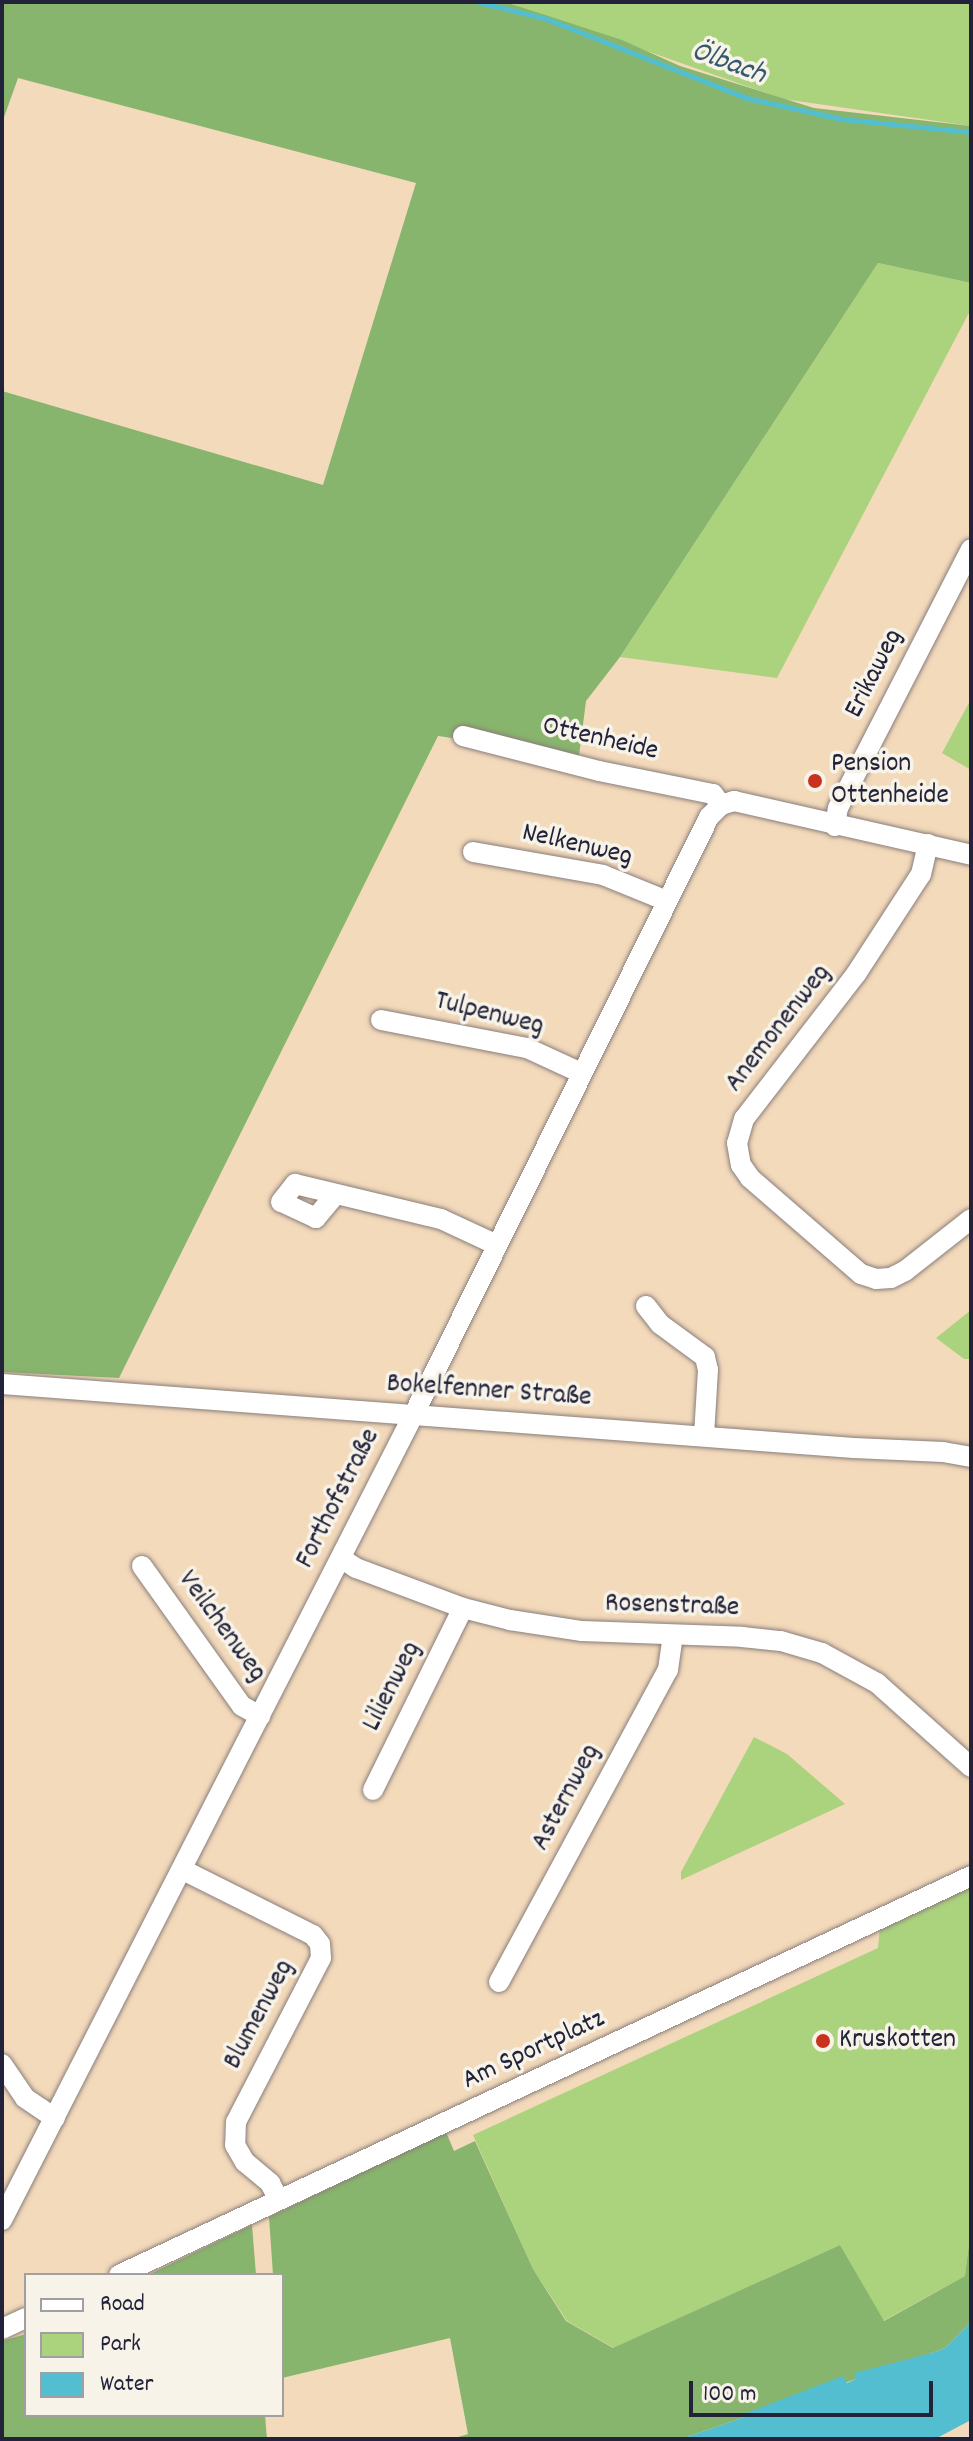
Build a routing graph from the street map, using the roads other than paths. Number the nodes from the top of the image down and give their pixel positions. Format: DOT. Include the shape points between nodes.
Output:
graph roads {
  1 [pos="971,549"];
  2 [pos="463,736"];
  3 [pos="721,805"];
  4 [pos="835,826"];
  5 [pos="928,844"];
  6 [pos="473,852"];
  7 [pos="971,855"];
  8 [pos="667,901"];
  9 [pos="381,1020"];
  10 [pos="581,1073"];
  11 [pos="335,1195"];
  12 [pos="971,1219"];
  13 [pos="497,1245"];
  14 [pos="646,1306"];
  15 [pos="2,1384"];
  16 [pos="414,1414"];
  17 [pos="704,1436"];
  18 [pos="971,1457"];
  19 [pos="341,1558"];
  20 [pos="142,1566"];
  21 [pos="463,1608"];
  22 [pos="673,1636"];
  23 [pos="260,1716"];
  24 [pos="971,1767"];
  25 [pos="373,1790"];
  26 [pos="183,1870"];
  27 [pos="971,1876"];
  28 [pos="499,1982"];
  29 [pos="2,2064"];
  30 [pos="55,2118"];
  31 [pos="279,2200"];
  32 [pos="2,2220"];
  33 [pos="123,2273"];
  34 [pos="24,2319"];
  35 [pos="2,2329"];
  1 -- 4 [label="street, Erikaweg" via="838,808"];
  2 -- 3 [label="street, Ottenheide" via="713,794"];
  3 -- 4 [label="street, Ottenheide" via="734,801"];
  3 -- 8 [label="street" via="709,817"];
  4 -- 5 [label="street, Ottenheide"];
  5 -- 7 [label="street, Ottenheide"];
  5 -- 12 [label="street, Anemonenweg" via="921,874 856,974 744,1119 737,1143 750,1178 861,1274 876,1279 905,1271"];
  6 -- 8 [label="street, Nelkenweg" via="603,875"];
  8 -- 10 [label="street, Forthofstraße"];
  9 -- 10 [label="street, Tulpenweg" via="527,1048"];
  10 -- 13 [label="street, Forthofstraße"];
  11 -- 13 [label="street" via="441,1219"];
  13 -- 16 [label="street, Forthofstraße"];
  14 -- 17 [label="street" via="660,1324 705,1357"];
  15 -- 16 [label="street, Bokelfenner Straße"];
  16 -- 17 [label="street, Bokelfenner Straße"];
  16 -- 19 [label="street, Forthofstraße"];
  17 -- 18 [label="street, Bokelfenner Straße"];
  19 -- 21 [label="street, Rosenstraße"];
  19 -- 23 [label="street, Forthofstraße"];
  20 -- 23 [label="street, Veilchenweg" via="242,1706"];
  21 -- 22 [label="street, Rosenstraße" via="582,1631"];
  21 -- 25 [label="street, Lilienweg"];
  22 -- 24 [label="street, Rosenstraße" via="781,1641 822,1653 877,1683"];
  22 -- 28 [label="street, Asternweg" via="668,1670"];
  23 -- 26 [label="street, Forthofstraße"];
  26 -- 30 [label="street, Forthofstraße"];
  26 -- 31 [label="street, Blumenweg" via="313,1935 320,1944 321,1958 236,2122 235,2145"];
  27 -- 31 [label="street, Am Sportplatz"];
  29 -- 30 [label="street" via="25,2098"];
  30 -- 32 [label="street, Forthofstraße"];
  31 -- 33 [label="street, Am Sportplatz"];
  34 -- 35 [label="street"];
}
